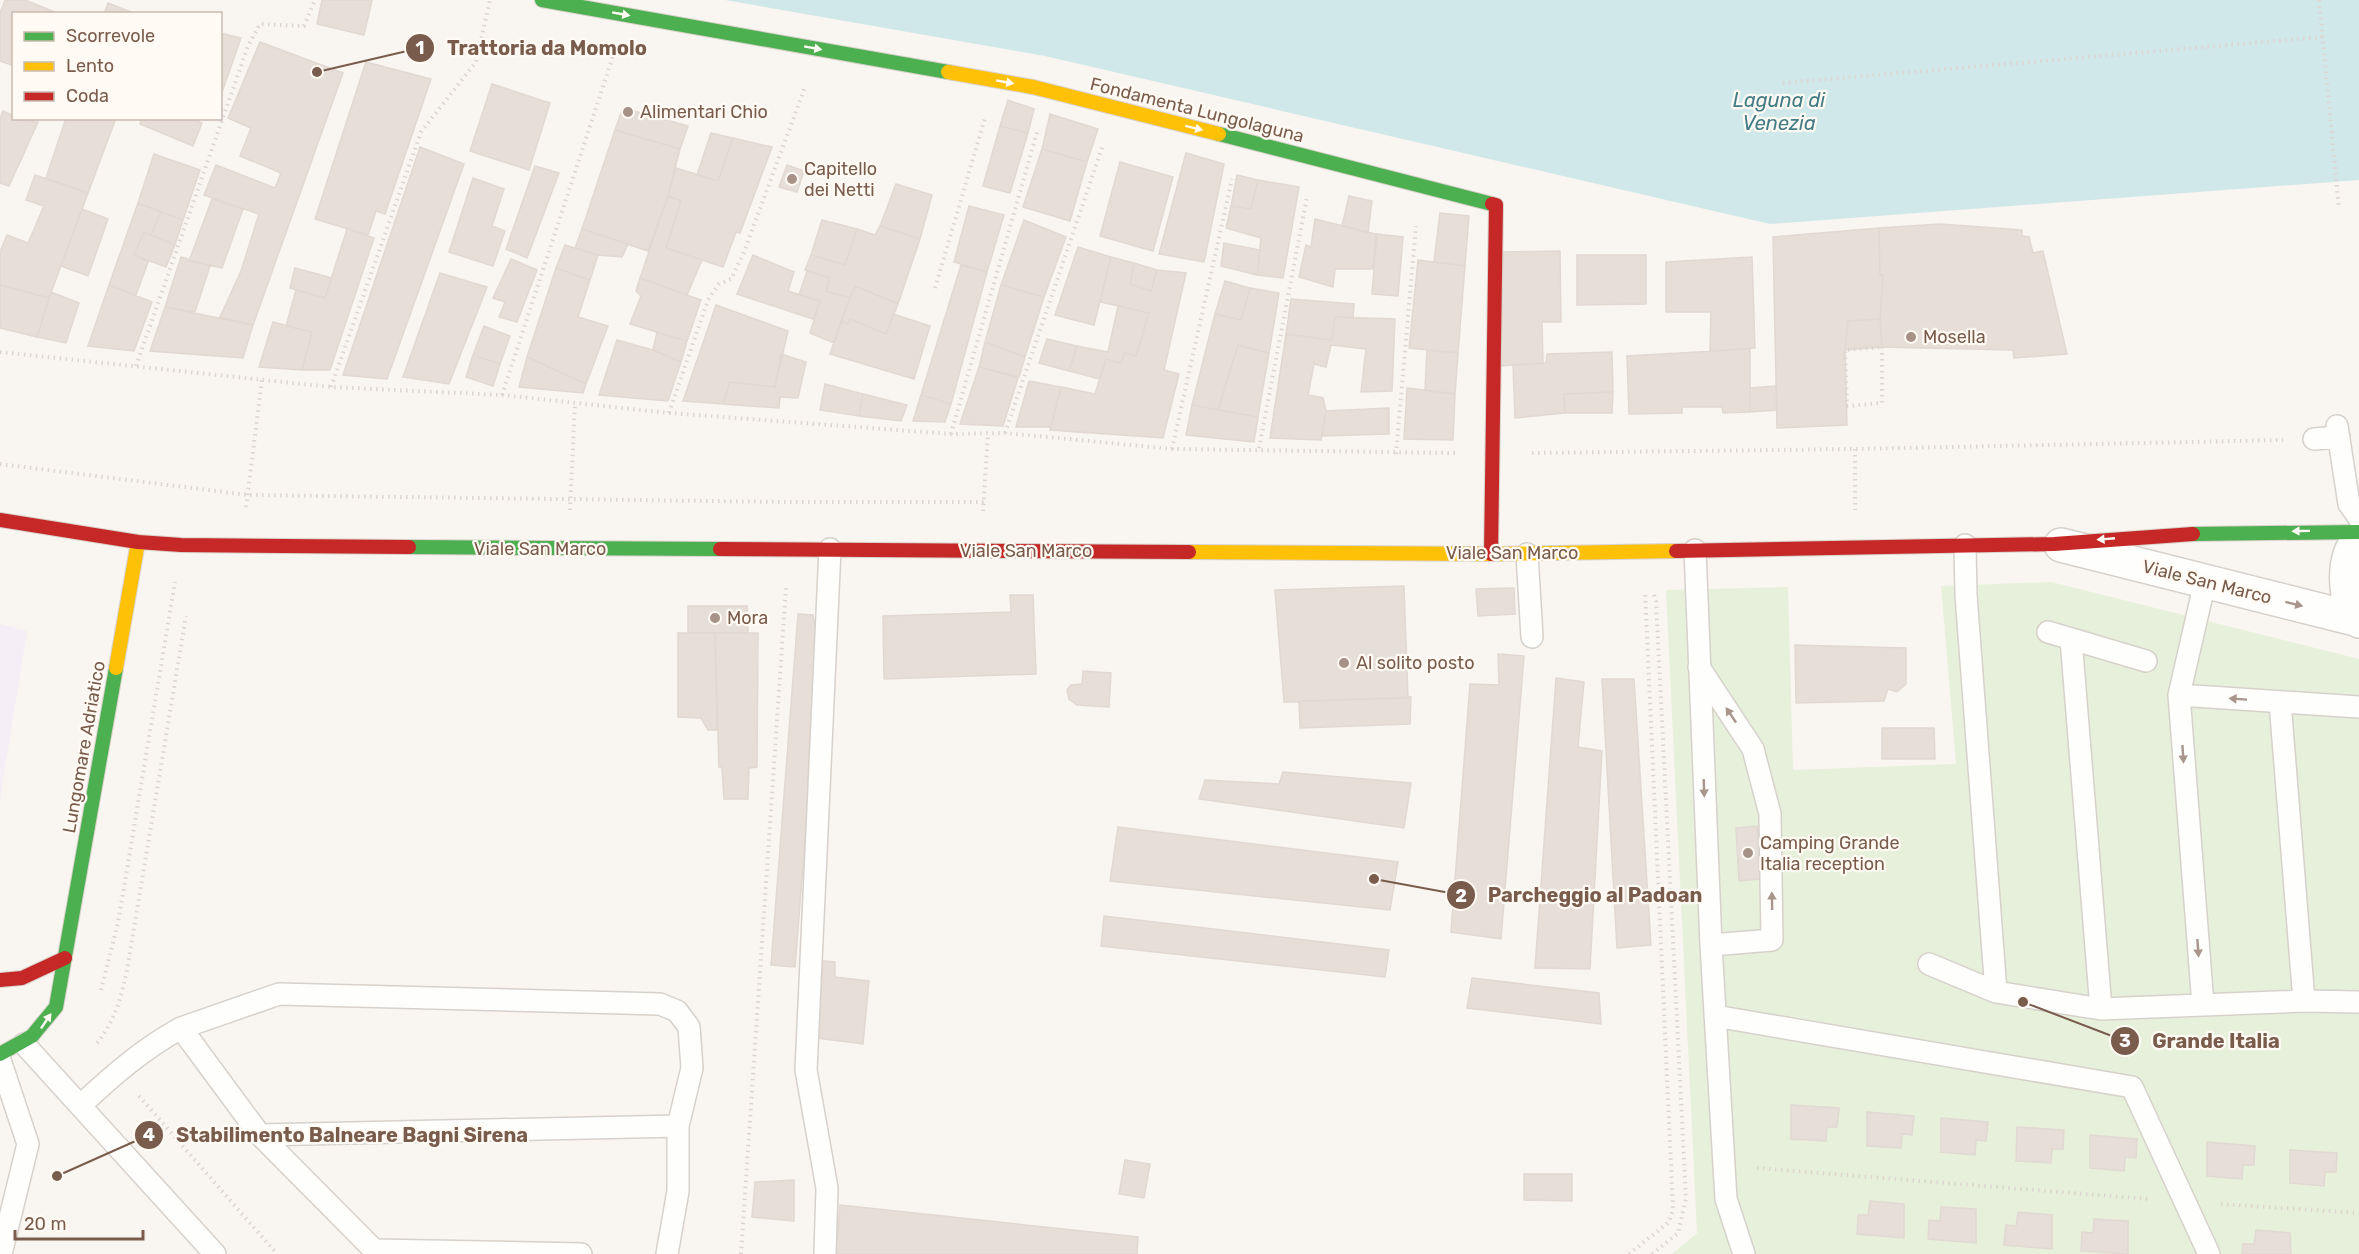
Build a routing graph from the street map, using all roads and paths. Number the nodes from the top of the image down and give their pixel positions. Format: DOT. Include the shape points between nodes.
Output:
graph roads {
  1 [pos="315,0"];
  2 [pos="490,0"];
  3 [pos="542,0"];
  4 [pos="2319,0"];
  5 [pos="626,15"];
  6 [pos="2322,37"];
  7 [pos="815,48"];
  8 [pos="996,80"];
  9 [pos="1783,83"];
  10 [pos="1049,90"];
  11 [pos="1115,107"];
  12 [pos="1241,140"];
  13 [pos="1315,158"];
  14 [pos="1423,186"];
  15 [pos="2340,209"];
  16 [pos="935,288"];
  17 [pos="0,352"];
  18 [pos="136,366"];
  19 [pos="262,379"];
  20 [pos="332,387"];
  21 [pos="502,395"];
  22 [pos="575,403"];
  23 [pos="1882,403"];
  24 [pos="669,413"];
  25 [pos="988,433"];
  26 [pos="1005,433"];
  27 [pos="951,434"];
  28 [pos="2314,439"];
  29 [pos="1259,448"];
  30 [pos="1172,449"];
  31 [pos="1855,449"];
  32 [pos="1491,453"];
  33 [pos="1396,454"];
  34 [pos="0,464"];
  35 [pos="248,495"];
  36 [pos="570,499"];
  37 [pos="984,502"];
  38 [pos="246,510"];
  39 [pos="570,515"];
  40 [pos="1855,517"];
  41 [pos="2359,518"];
  42 [pos="0,520"];
  43 [pos="983,521"];
  44 [pos="2359,532"];
  45 [pos="2359,539"];
  46 [pos="138,542"];
  47 [pos="2054,544"];
  48 [pos="181,545"];
  49 [pos="1965,545"];
  50 [pos="830,549"];
  51 [pos="1695,550"];
  52 [pos="1650,552"];
  53 [pos="1491,554"];
  54 [pos="1527,554"];
  55 [pos="2205,582"];
  56 [pos="786,584"];
  57 [pos="1644,584"];
  58 [pos="186,615"];
  59 [pos="2359,621"];
  60 [pos="2048,632"];
  61 [pos="1532,637"];
  62 [pos="2071,639"];
  63 [pos="2146,661"];
  64 [pos="1699,667"];
  65 [pos="2179,695"];
  66 [pos="2280,702"];
  67 [pos="2359,708"];
  68 [pos="1711,945"];
  69 [pos="65,958"];
  70 [pos="1929,964"];
  71 [pos="127,970"];
  72 [pos="0,980"];
  73 [pos="1996,992"];
  74 [pos="100,995"];
  75 [pos="2304,1001"];
  76 [pos="2359,1002"];
  77 [pos="2203,1005"];
  78 [pos="2101,1009"];
  79 [pos="1715,1016"];
  80 [pos="181,1028"];
  81 [pos="24,1044"];
  82 [pos="0,1054"];
  83 [pos="0,1060"];
  84 [pos="117,1071"];
  85 [pos="81,1105"];
  86 [pos="678,1126"];
  87 [pos="260,1135"];
  88 [pos="1724,1166"];
  89 [pos="2185,1202"];
  90 [pos="2359,1213"];
  91 [pos="376,1252"];
  92 [pos="1,1254"];
  93 [pos="215,1254"];
  94 [pos="277,1254"];
  95 [pos="580,1254"];
  96 [pos="667,1254"];
  97 [pos="741,1254"];
  98 [pos="825,1254"];
  99 [pos="1629,1254"];
  100 [pos="1652,1254"];
  101 [pos="1744,1254"];
  102 [pos="2209,1254"];
  1 -- 18 [label="path" via="304,26 260,24 248,46"];
  2 -- 20 [label="path" via="476,62 421,132"];
  3 -- 5 [label="street, Fondamenta Lungolaguna, one-way"];
  4 -- 6 [label="path"];
  5 -- 7 [label="street, Fondamenta Lungolaguna, one-way"];
  5 -- 21 [label="path"];
  6 -- 9 [label="path"];
  6 -- 15 [label="path"];
  7 -- 8 [label="street, Fondamenta Lungolaguna"];
  7 -- 24 [label="path" via="808,78 744,252 731,279 718,284 708,300"];
  8 -- 10 [label="street, Fondamenta Lungolaguna, one-way"];
  8 -- 16 [label="path"];
  10 -- 11 [label="street, Fondamenta Lungolaguna"];
  10 -- 27 [label="path"];
  11 -- 12 [label="street, Fondamenta Lungolaguna, one-way"];
  11 -- 26 [label="path"];
  12 -- 13 [label="street, Fondamenta Lungolaguna"];
  12 -- 30 [label="path"];
  13 -- 14 [label="street, Fondamenta Lungolaguna"];
  13 -- 29 [label="path"];
  14 -- 32 [label="street, Fondamenta Lungolaguna" via="1496,205"];
  14 -- 33 [label="path" via="1412,251"];
  17 -- 18 [label="path"];
  18 -- 19 [label="path"];
  19 -- 20 [label="path"];
  19 -- 35 [label="path"];
  20 -- 21 [label="path"];
  21 -- 22 [label="path"];
  22 -- 24 [label="path"];
  22 -- 36 [label="path"];
  23 -- 23 [label="path" via="1846,406 1845,350 1882,347"];
  24 -- 27 [label="path"];
  25 -- 26 [label="path"];
  25 -- 27 [label="path"];
  25 -- 37 [label="path"];
  26 -- 30 [label="path"];
  28 -- 31 [label="path"];
  28 -- 41 [label="lane" via="2338,431 2349,504"];
  29 -- 30 [label="path"];
  29 -- 33 [label="path"];
  31 -- 32 [label="path"];
  31 -- 40 [label="path"];
  32 -- 33 [label="path"];
  32 -- 53 [label="street, Fondamenta Lungolaguna"];
  34 -- 35 [label="path"];
  35 -- 36 [label="path"];
  35 -- 38 [label="path"];
  36 -- 37 [label="path"];
  36 -- 39 [label="path"];
  37 -- 43 [label="path"];
  42 -- 46 [label="street, Viale San Marco"];
  44 -- 47 [label="street, Viale San Marco, one-way" via="2162,534"];
  45 -- 59 [label="street" via="2348,561 2347,575 2351,608"];
  46 -- 48 [label="street, Viale San Marco"];
  46 -- 69 [label="street, Lungomare Adriatico"];
  47 -- 49 [label="street, Viale San Marco"];
  47 -- 55 [label="street, Viale San Marco"];
  48 -- 50 [label="street, Viale San Marco"];
  48 -- 74 [label="path" via="118,922"];
  49 -- 51 [label="street, Viale San Marco"];
  49 -- 73 [label="lane"];
  50 -- 53 [label="street, Viale San Marco"];
  50 -- 98 [label="lane" via="806,1070 827,1188"];
  51 -- 52 [label="street, Viale San Marco"];
  51 -- 64 [label="lane"];
  52 -- 54 [label="street, Viale San Marco"];
  52 -- 100 [label="path" via="1656,601 1686,1199 1678,1233"];
  53 -- 54 [label="street, Viale San Marco"];
  54 -- 61 [label="lane"];
  55 -- 59 [label="street, Viale San Marco, one-way"];
  55 -- 65 [label="lane"];
  56 -- 97 [label="path"];
  57 -- 99 [label="path" via="1673,1210 1669,1222"];
  58 -- 71 [label="path"];
  60 -- 62 [label="lane"];
  62 -- 63 [label="lane"];
  62 -- 78 [label="lane"];
  64 -- 68 [label="lane, one-way"];
  68 -- 64 [label="lane, one-way" via="1780,939 1770,814 1754,749"];
  66 -- 65 [label="lane, one-way"];
  65 -- 77 [label="lane, one-way"];
  66 -- 67 [label="lane"];
  66 -- 75 [label="lane"];
  68 -- 79 [label="lane"];
  69 -- 72 [label="street" via="22,978"];
  81 -- 69 [label="street, Lungomare Adriatico, one-way" via="41,1029 56,1007"];
  70 -- 73 [label="lane"];
  73 -- 78 [label="lane"];
  75 -- 76 [label="lane"];
  75 -- 77 [label="lane"];
  77 -- 78 [label="lane"];
  79 -- 88 [label="lane"];
  79 -- 89 [label="lane" via="2132,1087"];
  80 -- 84 [label="lane" via="153,1043"];
  80 -- 86 [label="lane" via="279,994 660,1004 677,1011 689,1027 693,1068"];
  80 -- 87 [label="lane"];
  81 -- 82 [label="street, Lungomare Adriatico"];
  81 -- 85 [label="lane"];
  83 -- 92 [label="lane" via="28,1143"];
  84 -- 85 [label="lane"];
  84 -- 94 [label="path"];
  85 -- 93 [label="lane"];
  86 -- 87 [label="lane"];
  86 -- 96 [label="lane" via="678,1191"];
  87 -- 91 [label="lane"];
  88 -- 89 [label="path"];
  88 -- 101 [label="lane" via="1726,1199"];
  89 -- 90 [label="path"];
  89 -- 102 [label="lane"];
  91 -- 95 [label="lane"];
}
